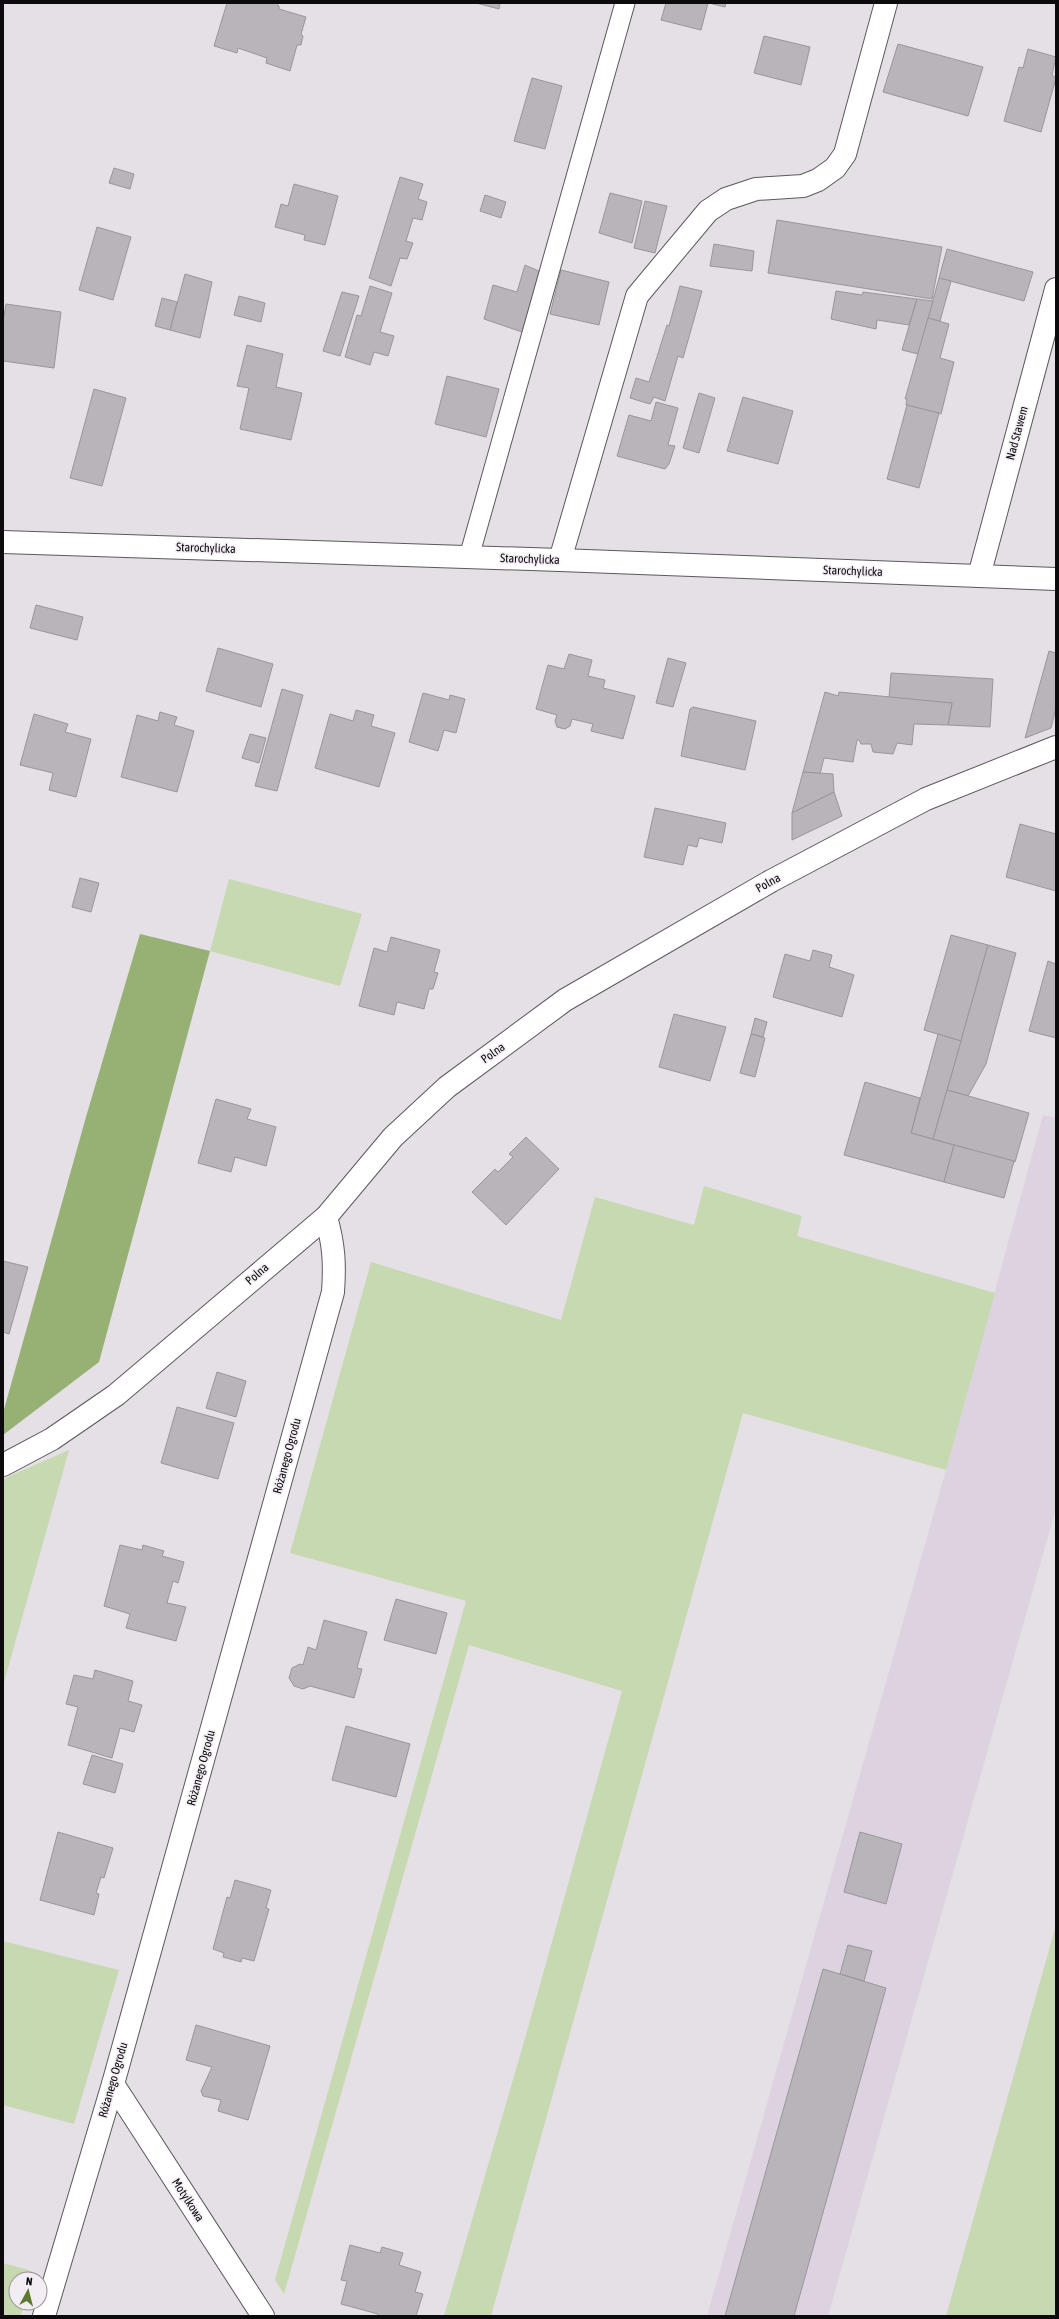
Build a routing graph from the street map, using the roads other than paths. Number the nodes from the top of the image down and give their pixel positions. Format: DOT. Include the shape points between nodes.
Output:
graph roads {
  1 [pos="625,3"];
  2 [pos="886,3"];
  3 [pos="1056,289"];
  4 [pos="3,542"];
  5 [pos="469,557"];
  6 [pos="560,560"];
  7 [pos="979,576"];
  8 [pos="1056,579"];
  9 [pos="1056,747"];
  10 [pos="326,1217"];
  11 [pos="3,1466"];
  12 [pos="113,2084"];
  13 [pos="44,2316"];
  14 [pos="263,2316"];
  1 -- 5 [label="lane"];
  2 -- 6 [label="street" via="845,154 835,168 818,180 803,186 756,189 726,200 708,211 637,296"];
  3 -- 7 [label="street, Nad Stawem"];
  4 -- 5 [label="street, Starochylicka"];
  5 -- 6 [label="street, Starochylicka"];
  6 -- 7 [label="street, Starochylicka"];
  7 -- 8 [label="street, Starochylicka"];
  9 -- 10 [label="street, Polna" via="926,799 758,888 565,1000 446,1087 393,1137"];
  10 -- 11 [label="street, Polna" via="116,1395 52,1439"];
  10 -- 12 [label="street, Różanego Ogrodu" via="333,1241 333,1292"];
  12 -- 13 [label="street, Różanego Ogrodu"];
  12 -- 14 [label="street, Motylkowa"];
}
